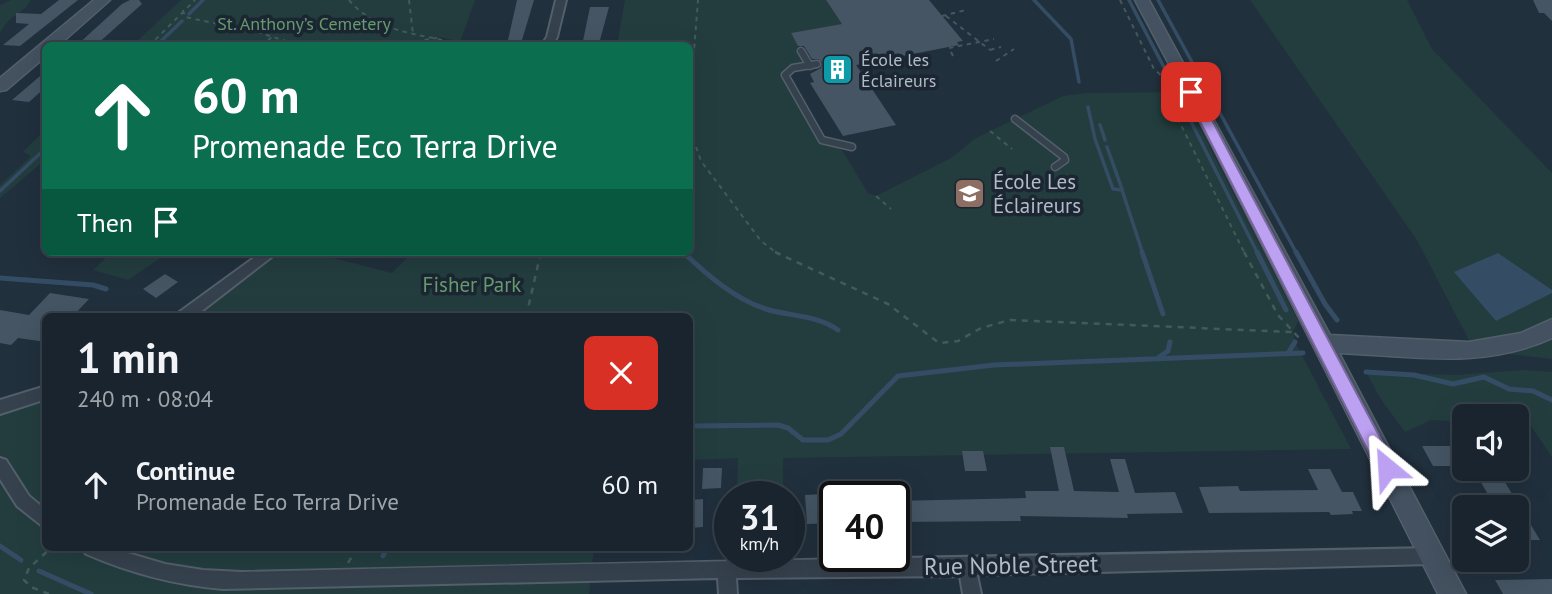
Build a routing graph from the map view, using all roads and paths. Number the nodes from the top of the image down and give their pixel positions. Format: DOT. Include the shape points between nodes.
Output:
graph roads {
  1 [pos="103,0"];
  2 [pos="195,0"];
  3 [pos="349,0"];
  4 [pos="410,0"];
  5 [pos="561,0"];
  6 [pos="698,0"];
  7 [pos="1120,0"];
  8 [pos="1142,0"];
  9 [pos="183,10"];
  10 [pos="966,10"];
  11 [pos="413,34"];
  12 [pos="272,37"];
  13 [pos="440,37"];
  14 [pos="993,39"];
  15 [pos="53,42"];
  16 [pos="153,42"];
  17 [pos="266,42"];
  18 [pos="289,42"];
  19 [pos="421,42"];
  20 [pos="456,42"];
  21 [pos="549,42"];
  22 [pos="980,42"];
  23 [pos="1001,47"];
  24 [pos="1014,50"];
  25 [pos="42,51"];
  26 [pos="801,51"];
  27 [pos="953,56"];
  28 [pos="996,61"];
  29 [pos="693,64"];
  30 [pos="1174,85"];
  31 [pos="0,86"];
  32 [pos="1178,98"];
  33 [pos="1015,119"];
  34 [pos="990,131"];
  35 [pos="693,138"];
  36 [pos="852,147"];
  37 [pos="1012,149"];
  38 [pos="1055,167"];
  39 [pos="876,196"];
  40 [pos="891,209"];
  41 [pos="266,256"];
  42 [pos="540,256"];
  43 [pos="188,313"];
  44 [pos="527,313"];
  45 [pos="1552,328"];
  46 [pos="1293,331"];
  47 [pos="1313,343"];
  48 [pos="42,393"];
  49 [pos="0,407"];
  50 [pos="0,465"];
  51 [pos="42,518"];
  52 [pos="48,551"];
  53 [pos="101,551"];
  54 [pos="1432,556"];
  55 [pos="967,567"];
  56 [pos="805,569"];
  57 [pos="714,570"];
  58 [pos="727,572"];
  59 [pos="49,594"];
  60 [pos="728,594"];
  61 [pos="972,594"];
  62 [pos="1452,594"];
  1 -- 15 [label="street"];
  2 -- 9 [label="path"];
  3 -- 11 [label="path" via="357,10 388,27"];
  4 -- 11 [label="path"];
  5 -- 21 [label="street"];
  6 -- 29 [label="path"];
  7 -- 30 [label="path" via="1154,68"];
  8 -- 47 [label="street"];
  9 -- 12 [label="path" via="185,17"];
  9 -- 16 [label="path"];
  10 -- 22 [label="path" via="944,16"];
  11 -- 13 [label="path"];
  12 -- 17 [label="path"];
  12 -- 18 [label="path"];
  13 -- 19 [label="path"];
  13 -- 20 [label="path"];
  14 -- 22 [label="path"];
  22 -- 23 [label="path" via="990,51"];
  22 -- 27 [label="path" via="949,48"];
  24 -- 28 [label="path"];
  25 -- 31 [label="street"];
  26 -- 36 [label="lane" via="813,65 793,68 785,75 822,141"];
  32 -- 46 [label="path" via="1176,115 1266,296"];
  33 -- 38 [label="lane" via="1065,157"];
  34 -- 37 [label="path"];
  35 -- 46 [label="path" via="702,161 761,241 781,256 888,304 939,342 958,341 1010,320"];
  39 -- 40 [label="path"];
  41 -- 43 [label="street"];
  42 -- 44 [label="path"];
  45 -- 47 [label="street" via="1528,341 1474,350"];
  46 -- 47 [label="path"];
  47 -- 54 [label="street"];
  48 -- 49 [label="street"];
  50 -- 51 [label="street" via="23,501"];
  52 -- 59 [label="path" via="29,568 24,580"];
  53 -- 57 [label="street, Rue Noble Street" via="199,580"];
  54 -- 55 [label="street, Rue Noble Street"];
  54 -- 62 [label="street"];
  55 -- 56 [label="street, Rue Noble Street"];
  55 -- 61 [label="street"];
  58 -- 60 [label="street"];
}
